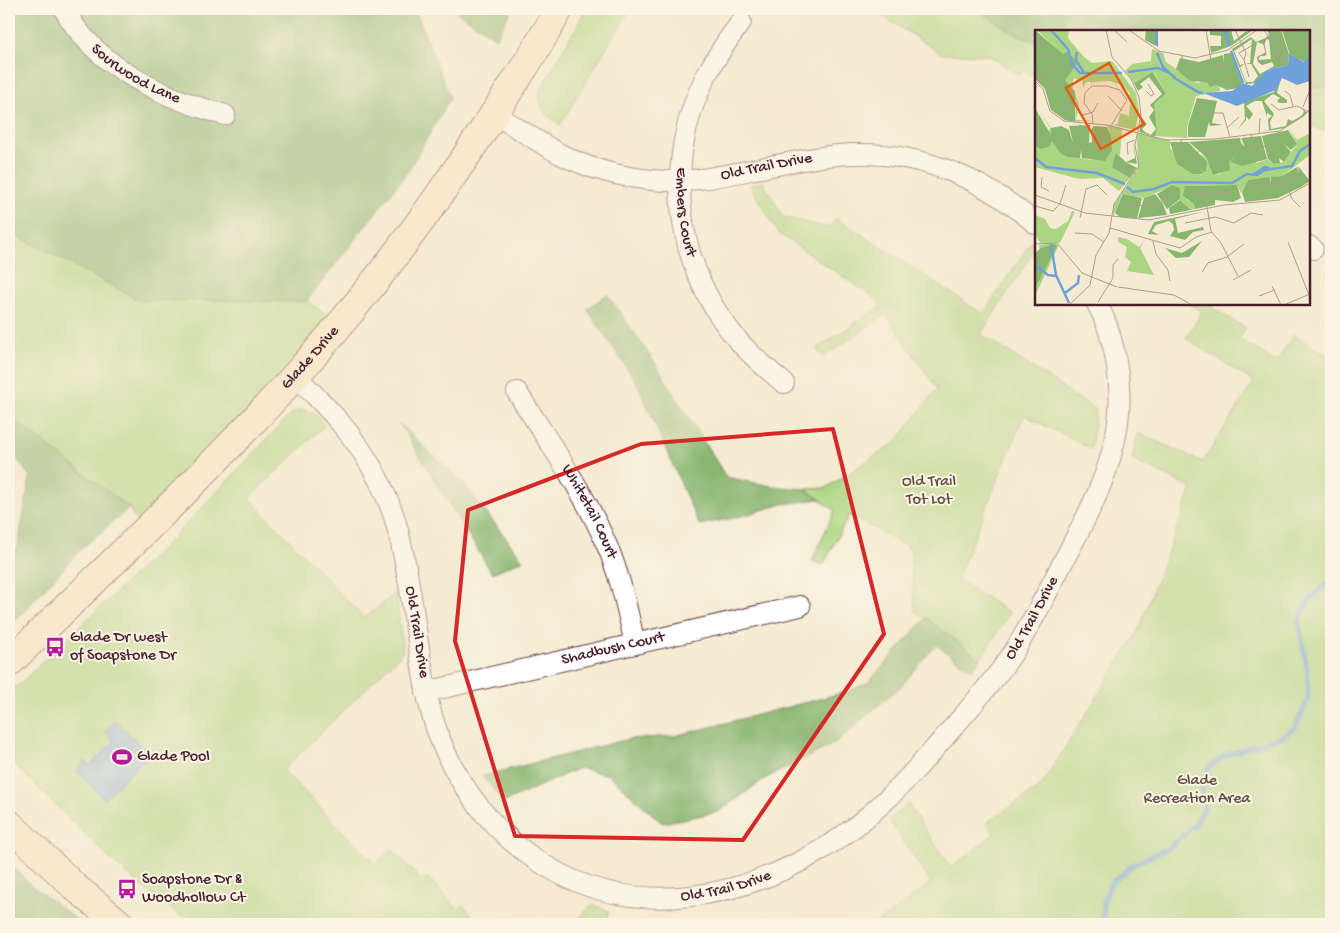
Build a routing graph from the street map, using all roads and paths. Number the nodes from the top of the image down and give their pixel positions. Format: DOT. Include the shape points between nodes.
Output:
graph roads {
  1 [pos="64,9"];
  2 [pos="559,9"];
  3 [pos="741,22"];
  4 [pos="494,114"];
  5 [pos="225,115"];
  6 [pos="679,182"];
  7 [pos="1035,223"];
  8 [pos="1098,305"];
  9 [pos="296,376"];
  10 [pos="784,384"];
  11 [pos="517,392"];
  12 [pos="800,606"];
  13 [pos="635,644"];
  14 [pos="9,663"];
  15 [pos="426,692"];
  16 [pos="9,824"];
  17 [pos="120,924"];
  1 -- 5 [label="street, Sourwood Lane" via="84,37 129,75 162,93"];
  2 -- 4 [label="street, Glade Drive"];
  3 -- 6 [label="street, Embers Court" via="722,47 693,109"];
  4 -- 6 [label="street, Old Trail Drive" via="561,154 590,167 621,176"];
  4 -- 9 [label="street, Glade Drive" via="398,253"];
  6 -- 7 [label="street, Old Trail Drive" via="822,156 891,155 956,172 985,186"];
  6 -- 10 [label="street, Embers Court" via="681,213 689,248 714,307 735,337"];
  8 -- 15 [label="street, Old Trail Drive" via="1114,348 1119,418 1110,460 1085,521 1035,617 988,687 881,807 820,851 748,883 675,898 620,894 561,875 506,837 485,815 447,756"];
  9 -- 14 [label="street, Glade Drive" via="205,473"];
  9 -- 15 [label="street, Old Trail Drive" via="333,412 355,440 389,502 411,594"];
  11 -- 13 [label="street, Whitetail Court" via="588,504 606,542 619,578"];
  12 -- 13 [label="street, Shadbush Court"];
  13 -- 15 [label="street, Shadbush Court"];
  16 -- 17 [label="street" via="75,887"];
}
